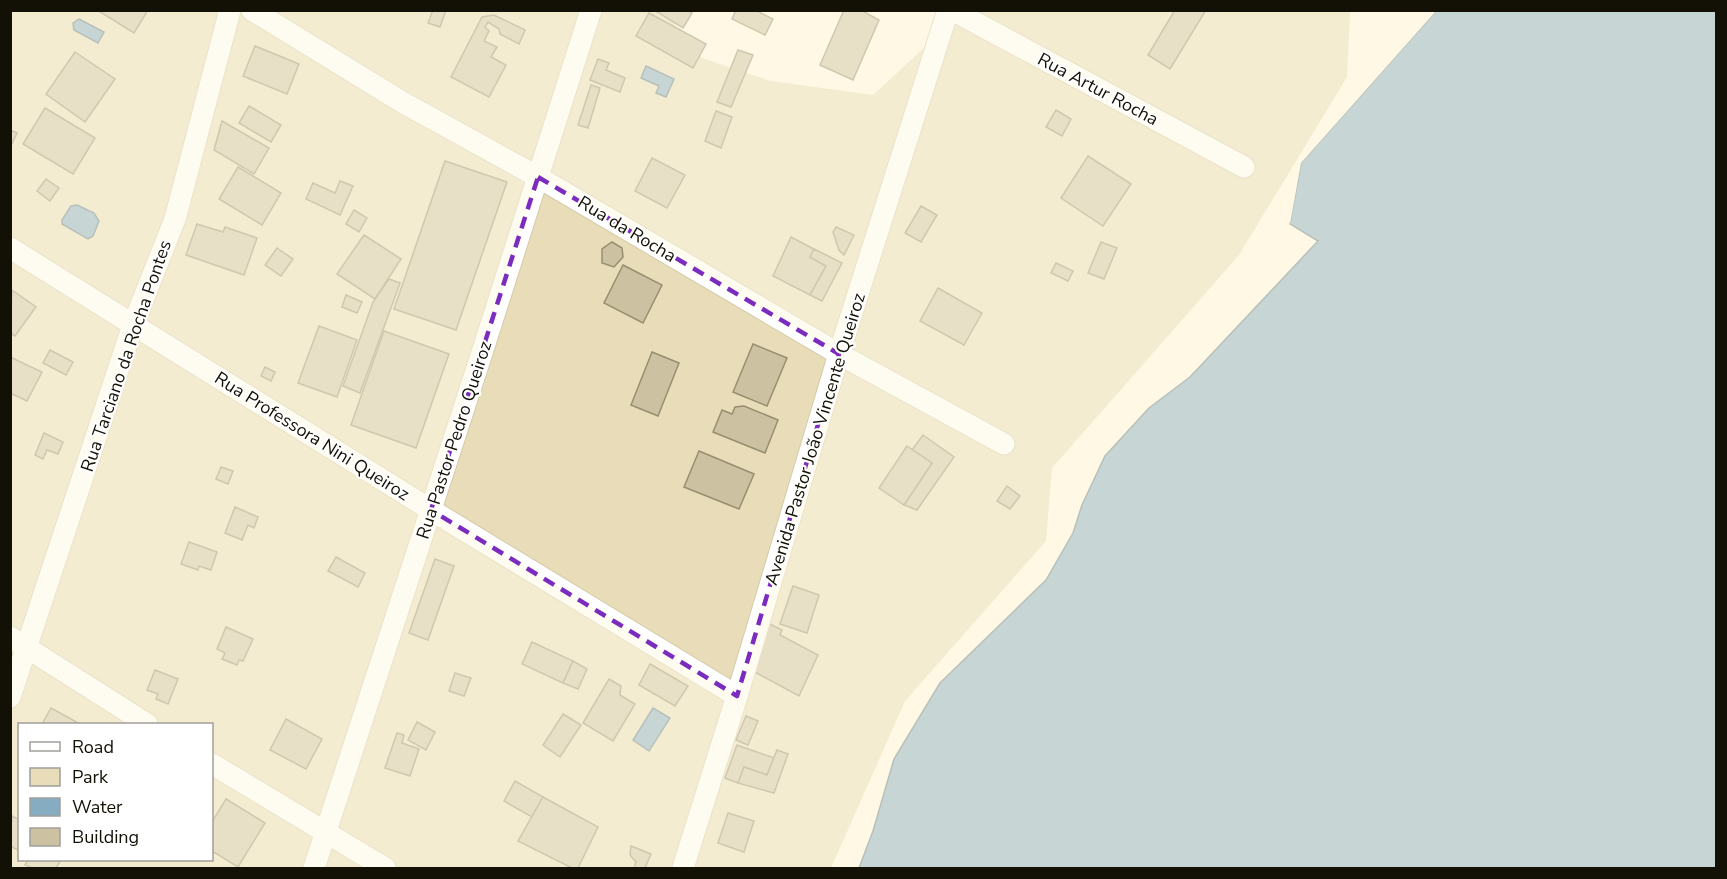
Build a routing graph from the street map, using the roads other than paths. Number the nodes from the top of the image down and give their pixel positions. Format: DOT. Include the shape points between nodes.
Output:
graph roads {
  1 [pos="230,10"];
  2 [pos="252,10"];
  3 [pos="591,10"];
  4 [pos="950,10"];
  5 [pos="1244,168"];
  6 [pos="538,177"];
  7 [pos="10,248"];
  8 [pos="133,325"];
  9 [pos="839,354"];
  10 [pos="1004,444"];
  11 [pos="431,510"];
  12 [pos="19,642"];
  13 [pos="737,696"];
  14 [pos="10,698"];
  15 [pos="145,723"];
  16 [pos="213,765"];
  17 [pos="326,833"];
  18 [pos="314,868"];
  19 [pos="385,868"];
  20 [pos="682,868"];
  1 -- 8 [label="street, Rua Tarciano da Rocha Pontes" via="175,219"];
  2 -- 6 [label="street, Rua da Rocha" via="402,102"];
  3 -- 6 [label="street, Rua Pastor Pedro Queiroz"];
  4 -- 5 [label="street, Rua Artur Rocha"];
  4 -- 9 [label="street, Avenida Pastor João Vincente Queiroz"];
  6 -- 9 [label="street, Rua da Rocha"];
  6 -- 11 [label="street, Rua Pastor Pedro Queiroz"];
  7 -- 8 [label="street, Rua Professora Nini Queiroz"];
  8 -- 11 [label="street, Rua Professora Nini Queiroz"];
  8 -- 12 [label="street, Rua Tarciano da Rocha Pontes"];
  9 -- 10 [label="street, Rua da Rocha"];
  9 -- 13 [label="street, Avenida Pastor João Vincente Queiroz"];
  11 -- 13 [label="street, Rua Professora Nini Queiroz"];
  11 -- 17 [label="street, Rua Pastor Pedro Queiroz"];
  12 -- 14 [label="street, Rua Tarciano da Rocha Pontes"];
  12 -- 15 [label="street"];
  13 -- 20 [label="street, Avenida Pastor João Vincente Queiroz"];
  16 -- 17 [label="street"];
  17 -- 18 [label="street, Rua Pastor Pedro Queiroz"];
  17 -- 19 [label="street"];
}
